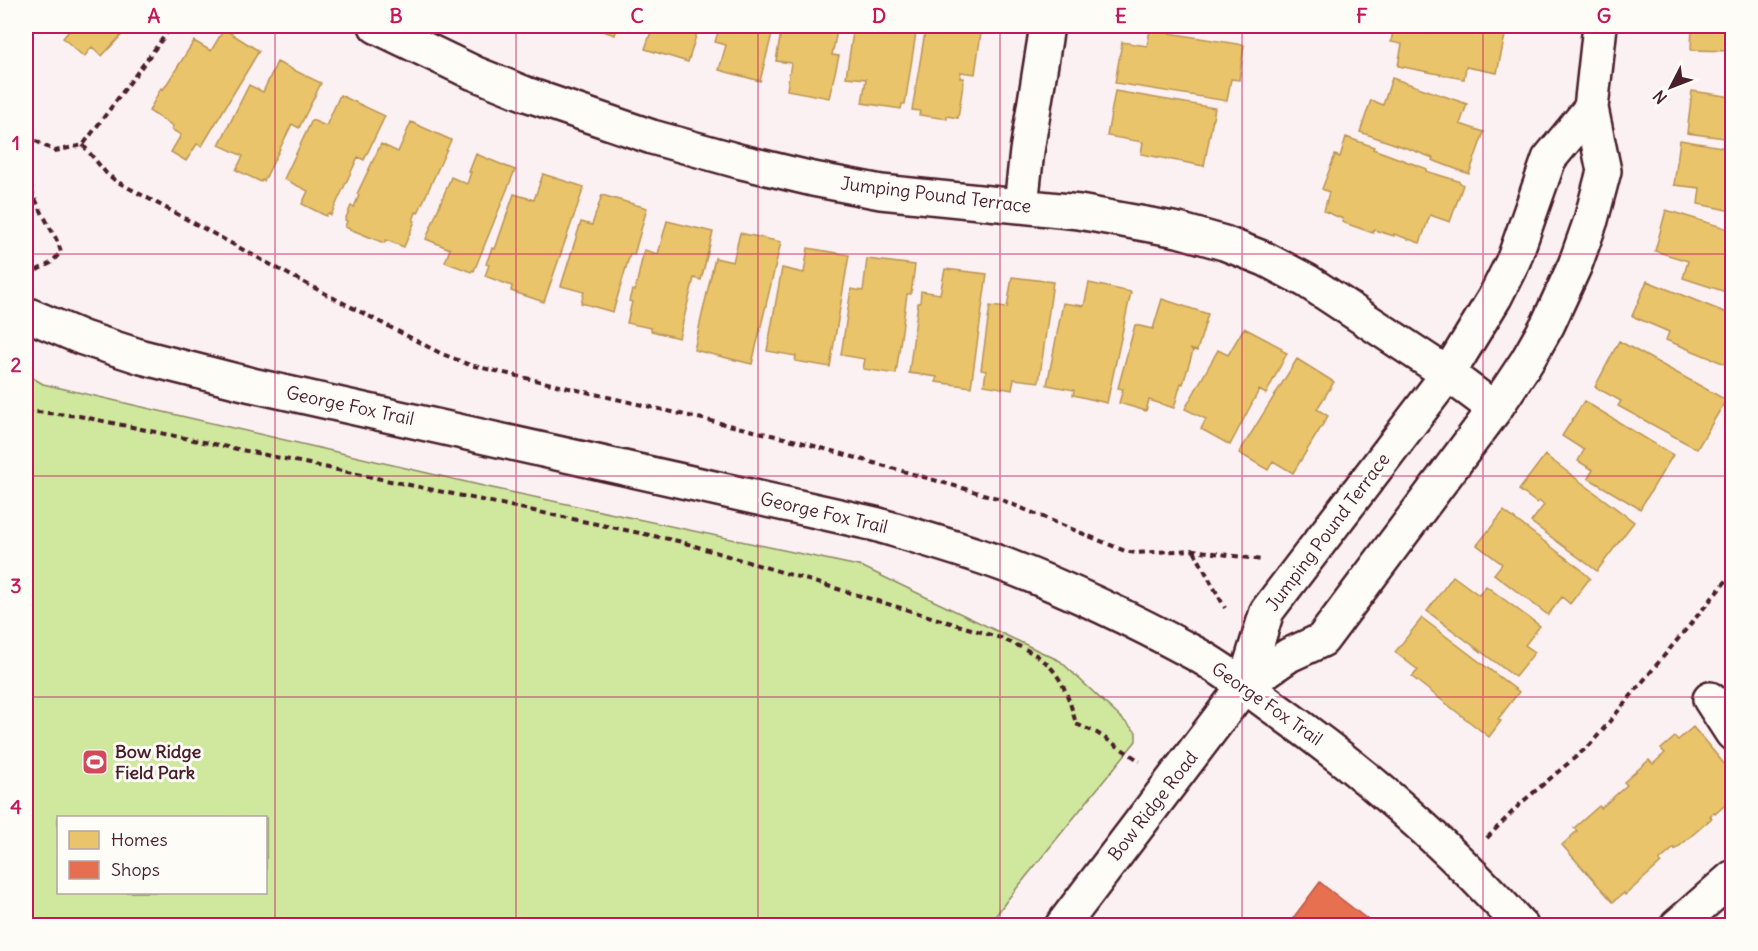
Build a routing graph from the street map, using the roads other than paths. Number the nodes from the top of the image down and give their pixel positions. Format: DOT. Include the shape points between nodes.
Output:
graph roads {
  1 [pos="376,26"];
  2 [pos="1047,26"];
  3 [pos="1600,26"];
  4 [pos="1591,108"];
  5 [pos="1021,205"];
  6 [pos="26,314"];
  7 [pos="1448,374"];
  8 [pos="1495,409"];
  9 [pos="1244,686"];
  10 [pos="1710,699"];
  11 [pos="1732,733"];
  12 [pos="1732,878"];
  13 [pos="1062,926"];
  14 [pos="1521,926"];
  15 [pos="1677,926"];
  1 -- 5 [label="street, Jumping Pound Terrace" via="526,94 708,153 881,192"];
  2 -- 5 [label="street"];
  3 -- 4 [label="street"];
  4 -- 7 [label="street, Jumping Pound Terrace" via="1549,159 1514,259"];
  4 -- 8 [label="street" via="1604,171 1591,220 1548,324"];
  5 -- 7 [label="street, Jumping Pound Terrace" via="1178,230 1265,259 1307,281"];
  6 -- 9 [label="street, George Fox Trail" via="83,338 197,371 864,521 946,545 1041,580 1116,614 1196,654"];
  7 -- 8 [label="street, Jumping Pound Terrace"];
  7 -- 9 [label="street, Jumping Pound Terrace" via="1267,611"];
  8 -- 9 [label="street" via="1322,640 1289,654"];
  9 -- 13 [label="street, Bow Ridge Road"];
  9 -- 14 [label="street, George Fox Trail" via="1394,802"];
  10 -- 11 [label="street"];
  12 -- 15 [label="street"];
}
